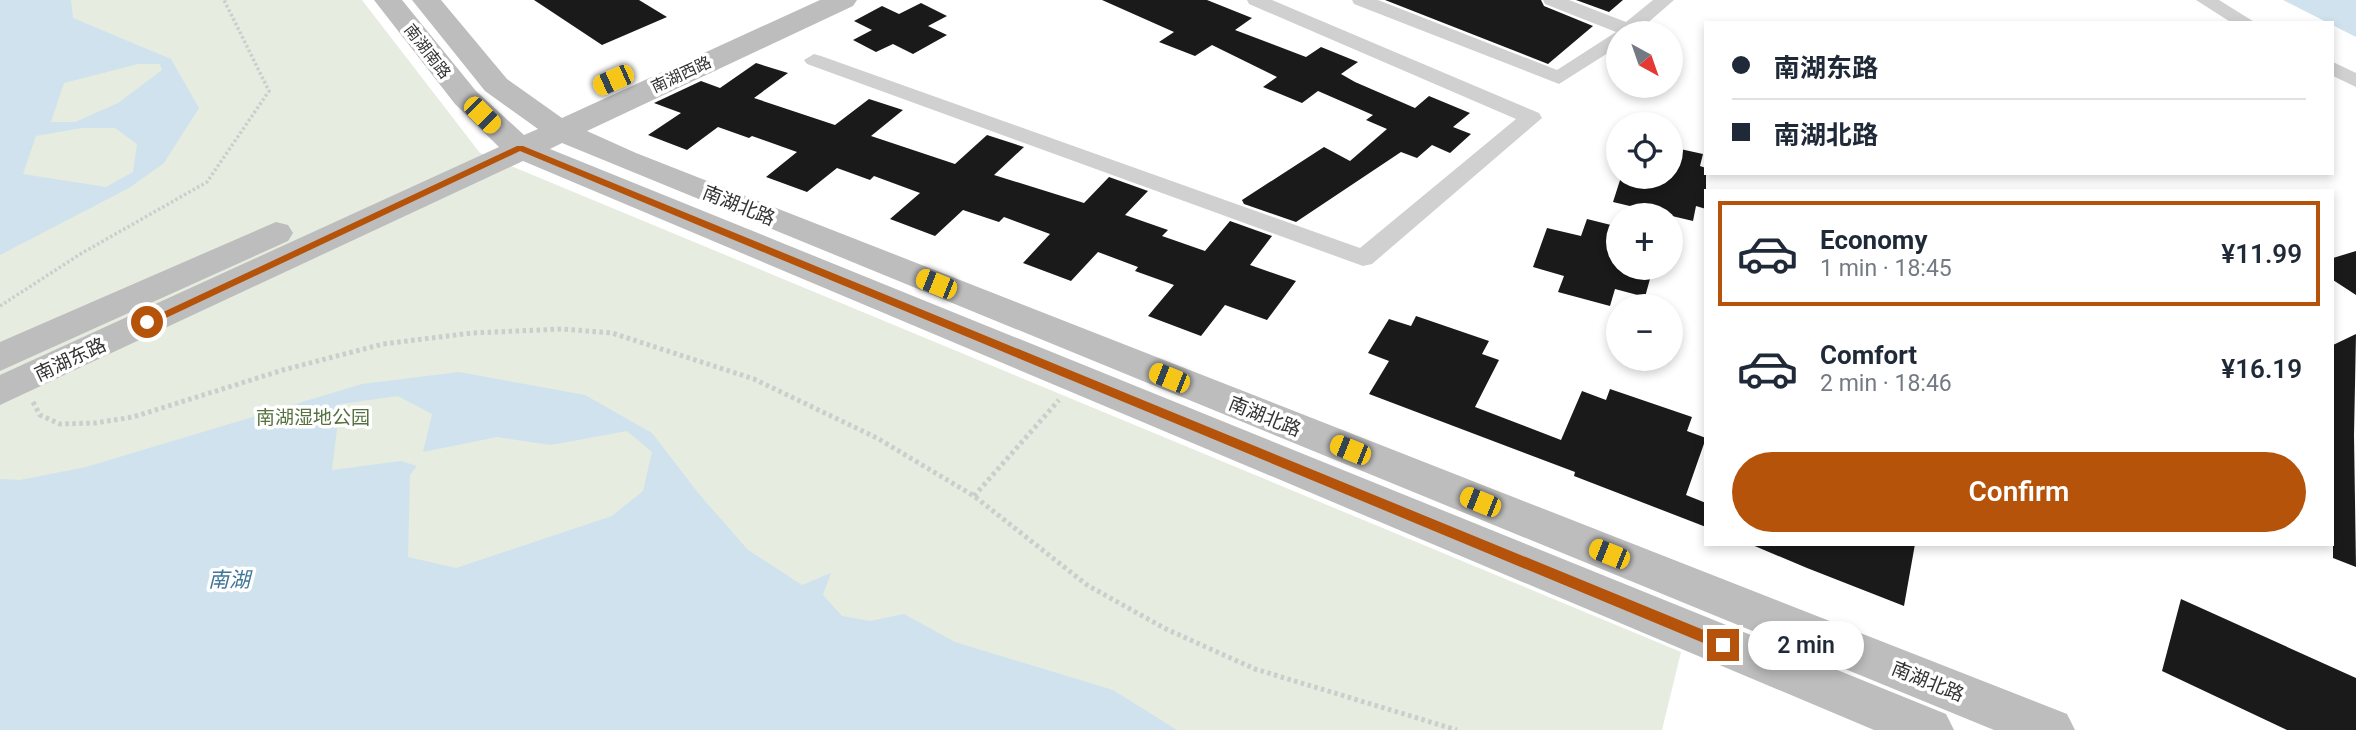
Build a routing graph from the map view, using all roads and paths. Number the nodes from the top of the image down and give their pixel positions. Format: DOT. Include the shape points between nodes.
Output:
graph roads {
  1 [pos="224,0"];
  2 [pos="388,0"];
  3 [pos="426,0"];
  4 [pos="791,0"];
  5 [pos="843,0"];
  6 [pos="1256,0"];
  7 [pos="1361,0"];
  8 [pos="1552,0"];
  9 [pos="1665,0"];
  10 [pos="2205,0"];
  11 [pos="1638,21"];
  12 [pos="2244,21"];
  13 [pos="1606,25"];
  14 [pos="1606,45"];
  15 [pos="814,60"];
  16 [pos="2334,69"];
  17 [pos="2356,80"];
  18 [pos="529,131"];
  19 [pos="0,306"];
  20 [pos="8,377"];
  21 [pos="1079,377"];
  22 [pos="974,496"];
  23 [pos="1457,730"];
  24 [pos="1929,730"];
  25 [pos="2050,730"];
  1 -- 19 [label="path" via="269,92 207,182"];
  2 -- 18 [label="main road, 南湖南路" via="465,98"];
  3 -- 18 [label="main road, 南湖南路"];
  4 -- 18 [label="main road, 南湖西路"];
  5 -- 18 [label="main road, 南湖西路"];
  6 -- 15 [label="street" via="1531,118 1363,258"];
  7 -- 14 [label="street" via="1559,78"];
  8 -- 13 [label="street"];
  9 -- 11 [label="street"];
  10 -- 12 [label="street"];
  16 -- 17 [label="street"];
  18 -- 20 [label="main road, 南湖东路"];
  18 -- 21 [label="main road, 南湖北路"];
  18 -- 25 [label="main road, 南湖北路" via="638,165"];
  20 -- 22 [label="path" via="40,415 60,425 95,424 383,344 472,333 562,329 612,333 754,379 877,438"];
  21 -- 22 [label="path"];
  21 -- 24 [label="main road, 南湖北路"];
  22 -- 23 [label="path" via="1087,585 1166,629 1255,669"];
}
